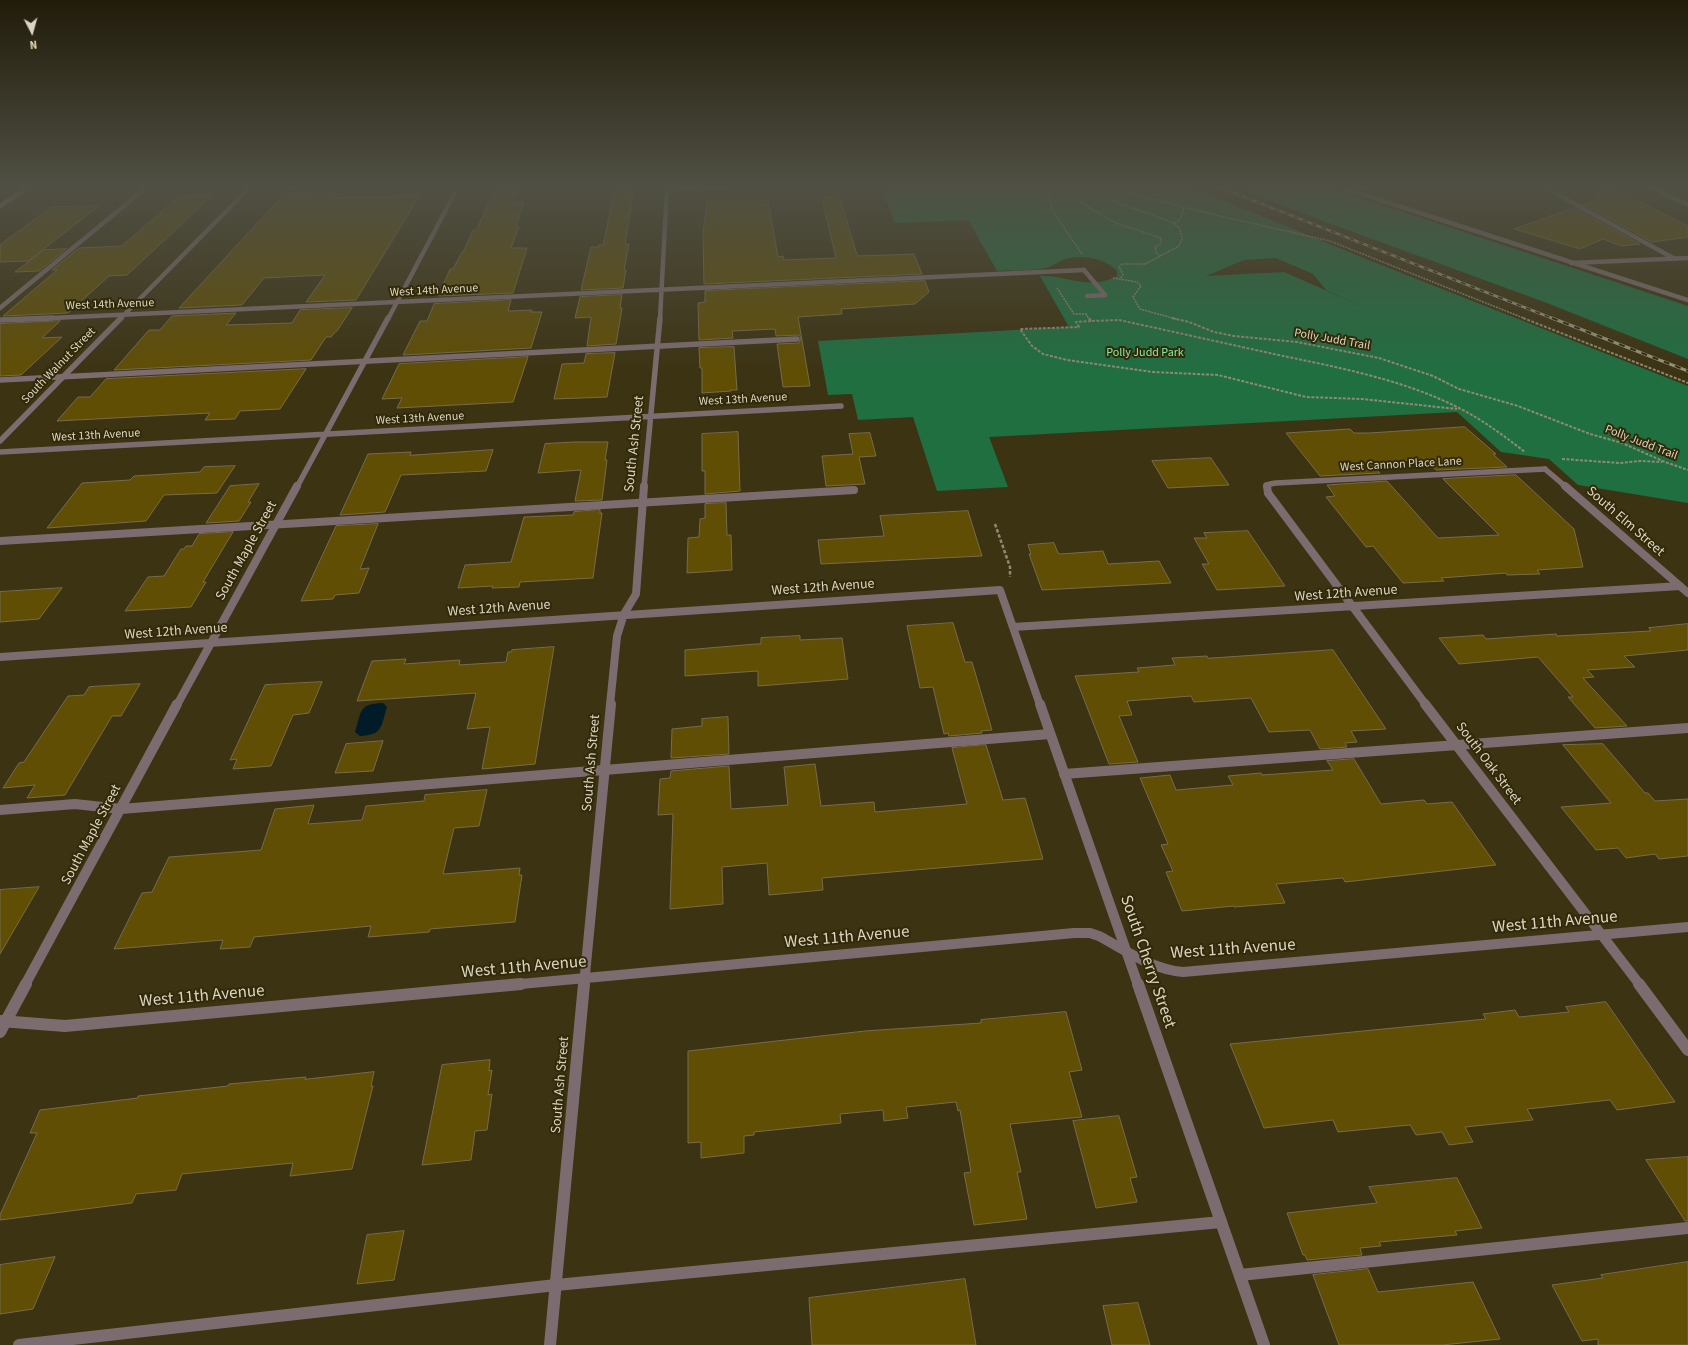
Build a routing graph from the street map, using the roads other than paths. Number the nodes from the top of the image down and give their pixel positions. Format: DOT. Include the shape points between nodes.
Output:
graph roads {
  1 [pos="71,250"];
  2 [pos="188,250"];
  3 [pos="426,250"];
  4 [pos="663,250"];
  5 [pos="1534,250"];
  6 [pos="1658,250"];
  7 [pos="1688,258"];
  8 [pos="1675,259"];
  9 [pos="1572,262"];
  10 [pos="661,290"];
  11 [pos="1087,296"];
  12 [pos="1688,300"];
  13 [pos="398,303"];
  14 [pos="0,308"];
  15 [pos="124,315"];
  16 [pos="0,320"];
  17 [pos="797,339"];
  18 [pos="658,347"];
  19 [pos="366,361"];
  20 [pos="63,377"];
  21 [pos="0,380"];
  22 [pos="841,406"];
  23 [pos="651,416"];
  24 [pos="326,435"];
  25 [pos="0,441"];
  26 [pos="0,452"];
  27 [pos="1545,469"];
  28 [pos="854,490"];
  29 [pos="1268,493"];
  30 [pos="642,503"];
  31 [pos="276,525"];
  32 [pos="0,541"];
  33 [pos="1680,586"];
  34 [pos="1000,590"];
  35 [pos="1688,593"];
  36 [pos="1353,606"];
  37 [pos="624,614"];
  38 [pos="1013,627"];
  39 [pos="211,642"];
  40 [pos="0,657"];
  41 [pos="1688,728"];
  42 [pos="1050,734"];
  43 [pos="1456,745"];
  44 [pos="605,771"];
  45 [pos="1064,774"];
  46 [pos="121,809"];
  47 [pos="0,810"];
  48 [pos="1688,927"];
  49 [pos="1602,934"];
  50 [pos="1126,952"];
  51 [pos="584,978"];
  52 [pos="3,1021"];
  53 [pos="0,1032"];
  54 [pos="1688,1050"];
  55 [pos="1221,1222"];
  56 [pos="1688,1228"];
  57 [pos="1240,1275"];
  58 [pos="556,1285"];
  59 [pos="19,1345"];
  60 [pos="550,1345"];
  61 [pos="1264,1345"];
  1 -- 14 [label="street"];
  2 -- 15 [label="street, South Walnut Street"];
  3 -- 13 [label="street, South Maple Street"];
  4 -- 10 [label="street, South Ash Street"];
  5 -- 9 [label="street"];
  6 -- 8 [label="street"];
  7 -- 8 [label="street"];
  8 -- 9 [label="street"];
  9 -- 12 [label="street"];
  10 -- 11 [label="street, West 14th Avenue" via="1084,270 1106,295"];
  10 -- 13 [label="street, West 14th Avenue"];
  10 -- 18 [label="street, South Ash Street"];
  13 -- 15 [label="street, West 14th Avenue"];
  13 -- 19 [label="street, South Maple Street"];
  15 -- 16 [label="street, West 14th Avenue"];
  15 -- 20 [label="street, South Walnut Street"];
  17 -- 18 [label="street"];
  18 -- 19 [label="street"];
  18 -- 23 [label="street, South Ash Street"];
  19 -- 20 [label="street"];
  19 -- 24 [label="street, South Maple Street"];
  20 -- 21 [label="street"];
  20 -- 25 [label="street, South Walnut Street"];
  22 -- 23 [label="street, West 13th Avenue"];
  23 -- 24 [label="street, West 13th Avenue"];
  23 -- 30 [label="street, South Ash Street"];
  24 -- 26 [label="street, West 13th Avenue"];
  24 -- 31 [label="street, South Maple Street"];
  27 -- 29 [label="street, West Cannon Place Lane" via="1276,483 1266,487"];
  27 -- 33 [label="street, South Elm Street"];
  28 -- 30 [label="street"];
  29 -- 36 [label="street, South Oak Street"];
  30 -- 31 [label="street"];
  30 -- 37 [label="street, South Ash Street" via="636,594"];
  31 -- 32 [label="street"];
  31 -- 39 [label="street, South Maple Street"];
  33 -- 35 [label="street, South Elm Street"];
  33 -- 36 [label="street, West 12th Avenue"];
  34 -- 37 [label="street, West 12th Avenue"];
  34 -- 38 [label="street, South Cherry Street"];
  36 -- 38 [label="street, West 12th Avenue"];
  36 -- 43 [label="street, South Oak Street"];
  37 -- 39 [label="street, West 12th Avenue"];
  37 -- 44 [label="street, South Ash Street" via="617,636"];
  38 -- 42 [label="street, South Cherry Street"];
  39 -- 40 [label="street, West 12th Avenue"];
  39 -- 46 [label="street, South Maple Street"];
  41 -- 43 [label="street"];
  42 -- 44 [label="street"];
  42 -- 45 [label="street, South Cherry Street"];
  43 -- 45 [label="street"];
  43 -- 49 [label="street, South Oak Street"];
  44 -- 46 [label="street"];
  44 -- 51 [label="street, South Ash Street"];
  45 -- 50 [label="street, South Cherry Street"];
  46 -- 47 [label="street" via="76,804"];
  46 -- 52 [label="street, South Maple Street"];
  48 -- 49 [label="street, West 11th Avenue"];
  49 -- 50 [label="street, West 11th Avenue" via="1183,972 1160,970"];
  49 -- 54 [label="street, South Oak Street"];
  50 -- 51 [label="street, West 11th Avenue" via="1099,936 1074,933"];
  50 -- 55 [label="street, South Cherry Street"];
  51 -- 52 [label="street, West 11th Avenue" via="65,1026"];
  51 -- 58 [label="street, South Ash Street"];
  52 -- 53 [label="street, South Maple Street"];
  55 -- 57 [label="street, South Cherry Street"];
  55 -- 58 [label="street"];
  56 -- 57 [label="street"];
  57 -- 61 [label="street, South Cherry Street"];
  58 -- 59 [label="street"];
  58 -- 60 [label="street, South Ash Street"];
}
